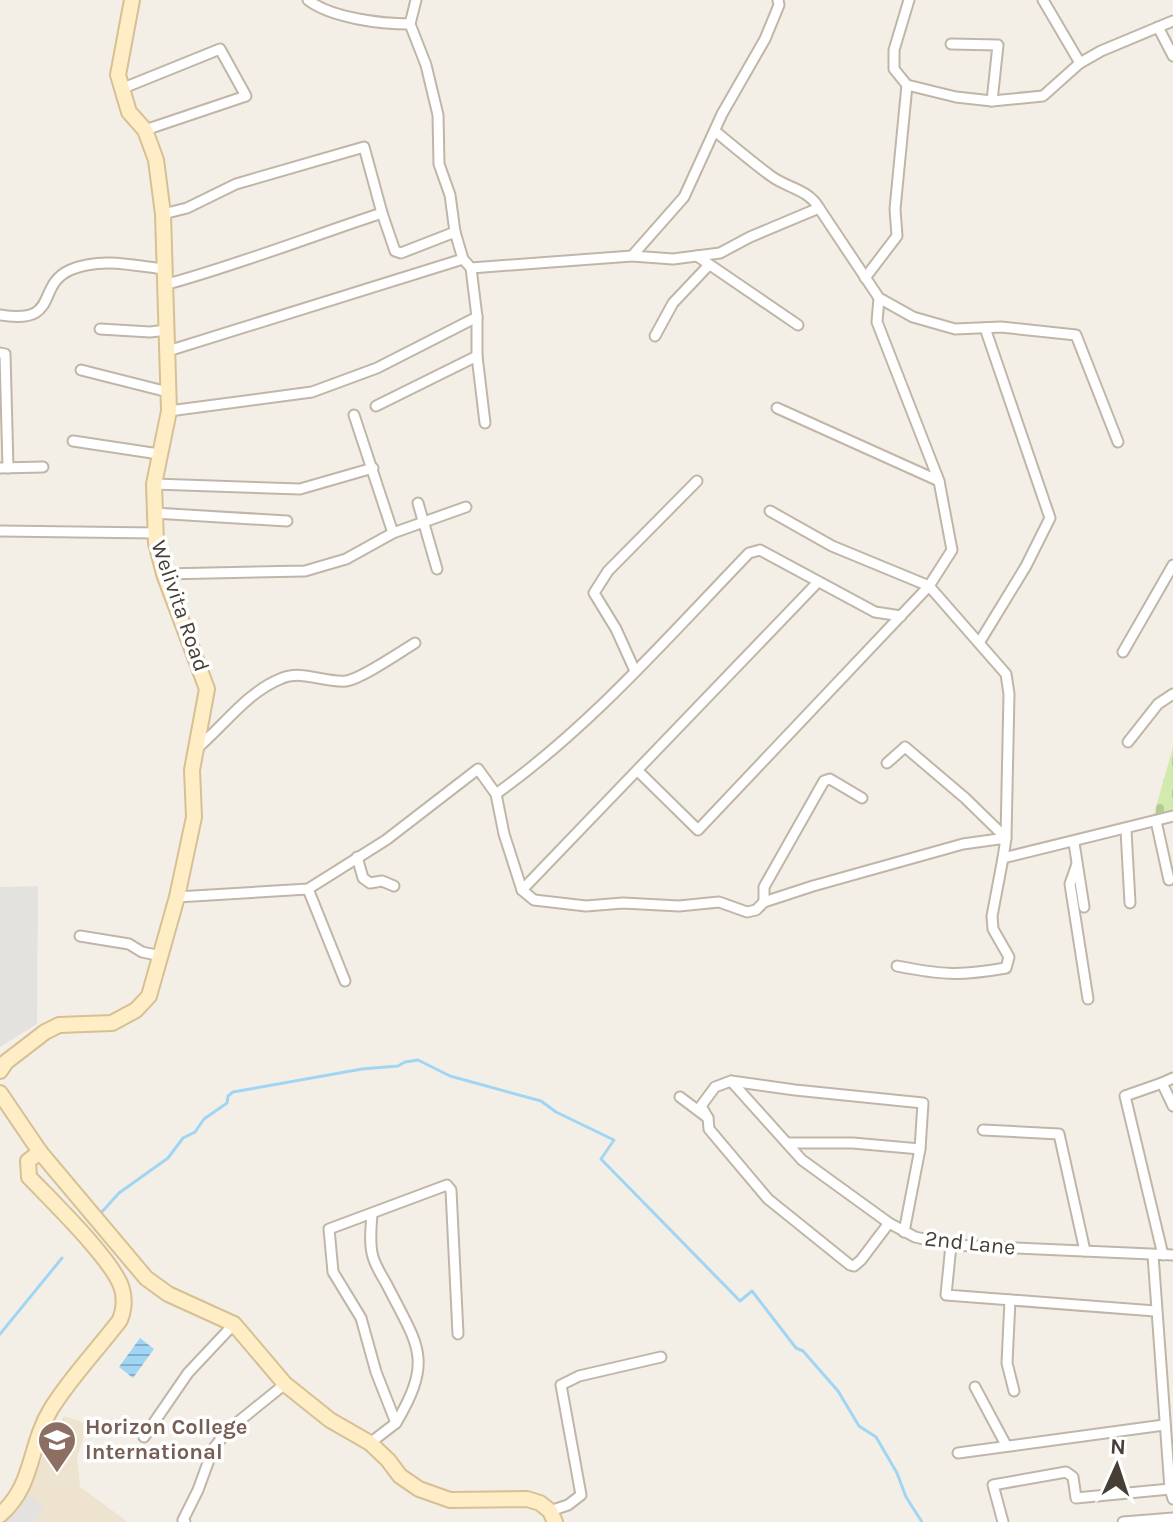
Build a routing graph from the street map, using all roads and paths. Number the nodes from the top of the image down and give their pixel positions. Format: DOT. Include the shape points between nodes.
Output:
graph roads {
  1 [pos="132,0"];
  2 [pos="308,0"];
  3 [pos="416,0"];
  4 [pos="778,0"];
  5 [pos="909,0"];
  6 [pos="1043,0"];
  7 [pos="1173,21"];
  8 [pos="410,24"];
  9 [pos="1158,27"];
  10 [pos="951,44"];
  11 [pos="1173,56"];
  12 [pos="1080,63"];
  13 [pos="907,85"];
  14 [pos="121,89"];
  15 [pos="992,101"];
  16 [pos="145,130"];
  17 [pos="715,131"];
  18 [pos="819,208"];
  19 [pos="382,213"];
  20 [pos="163,214"];
  21 [pos="455,232"];
  22 [pos="632,256"];
  23 [pos="697,256"];
  24 [pos="463,259"];
  25 [pos="709,265"];
  26 [pos="471,268"];
  27 [pos="163,269"];
  28 [pos="865,278"];
  29 [pos="164,285"];
  30 [pos="879,298"];
  31 [pos="0,315"];
  32 [pos="477,317"];
  33 [pos="798,325"];
  34 [pos="985,328"];
  35 [pos="100,329"];
  36 [pos="167,330"];
  37 [pos="655,336"];
  38 [pos="168,351"];
  39 [pos="0,353"];
  40 [pos="477,356"];
  41 [pos="81,370"];
  42 [pos="168,392"];
  43 [pos="376,406"];
  44 [pos="777,408"];
  45 [pos="169,411"];
  46 [pos="354,415"];
  47 [pos="485,423"];
  48 [pos="73,441"];
  49 [pos="1118,442"];
  50 [pos="159,454"];
  51 [pos="43,467"];
  52 [pos="4,468"];
  53 [pos="373,468"];
  54 [pos="697,481"];
  55 [pos="939,481"];
  56 [pos="154,484"];
  57 [pos="418,503"];
  58 [pos="466,507"];
  59 [pos="770,511"];
  60 [pos="154,513"];
  61 [pos="287,521"];
  62 [pos="423,523"];
  63 [pos="0,531"];
  64 [pos="155,533"];
  65 [pos="393,533"];
  66 [pos="1173,565"];
  67 [pos="437,569"];
  68 [pos="164,574"];
  69 [pos="818,582"];
  70 [pos="929,586"];
  71 [pos="901,616"];
  72 [pos="415,643"];
  73 [pos="979,643"];
  74 [pos="1123,652"];
  75 [pos="635,671"];
  76 [pos="1173,694"];
  77 [pos="1128,742"];
  78 [pos="195,750"];
  79 [pos="887,763"];
  80 [pos="638,771"];
  81 [pos="496,794"];
  82 [pos="862,798"];
  83 [pos="1173,816"];
  84 [pos="1156,821"];
  85 [pos="1126,830"];
  86 [pos="1006,838"];
  87 [pos="1074,843"];
  88 [pos="357,857"];
  89 [pos="1003,858"];
  90 [pos="1077,864"];
  91 [pos="1169,880"];
  92 [pos="394,886"];
  93 [pos="308,889"];
  94 [pos="522,890"];
  95 [pos="177,897"];
  96 [pos="764,902"];
  97 [pos="1130,903"];
  98 [pos="1084,907"];
  99 [pos="80,936"];
  100 [pos="161,956"];
  101 [pos="897,966"];
  102 [pos="345,981"];
  103 [pos="1088,999"];
  104 [pos="0,1070"];
  105 [pos="1173,1078"];
  106 [pos="731,1081"];
  107 [pos="1162,1083"];
  108 [pos="0,1093"];
  109 [pos="680,1097"];
  110 [pos="1173,1106"];
  111 [pos="708,1118"];
  112 [pos="983,1130"];
  113 [pos="787,1143"];
  114 [pos="920,1149"];
  115 [pos="40,1152"];
  116 [pos="372,1214"];
  117 [pos="889,1223"];
  118 [pos="904,1232"];
  119 [pos="951,1245"];
  120 [pos="1085,1251"];
  121 [pos="1163,1255"];
  122 [pos="1010,1300"];
  123 [pos="1155,1311"];
  124 [pos="234,1324"];
  125 [pos="458,1334"];
  126 [pos="661,1357"];
  127 [pos="285,1384"];
  128 [pos="975,1387"];
  129 [pos="1014,1391"];
  130 [pos="1167,1419"];
  131 [pos="396,1423"];
  132 [pos="144,1437"];
  133 [pos="370,1443"];
  134 [pos="1006,1445"];
  135 [pos="958,1453"];
  136 [pos="1171,1489"];
  137 [pos="0,1515"];
  138 [pos="552,1516"];
  139 [pos="1173,1518"];
  140 [pos="185,1522"];
  141 [pos="1003,1522"];
  142 [pos="1123,1522"];
  143 [pos="1132,1522"];
  1 -- 14 [label="street, Welivita Road" via="119,61"];
  2 -- 8 [label="street" via="318,8 386,24"];
  3 -- 8 [label="street"];
  4 -- 17 [label="street" via="765,39"];
  5 -- 13 [label="street" via="894,50 894,69"];
  6 -- 12 [label="street"];
  7 -- 9 [label="street"];
  8 -- 21 [label="street" via="438,115 439,164"];
  9 -- 11 [label="street"];
  9 -- 12 [label="street"];
  10 -- 15 [label="street" via="998,45"];
  12 -- 15 [label="street" via="1043,96"];
  13 -- 15 [label="street"];
  13 -- 28 [label="street" via="897,236"];
  14 -- 16 [label="street, Welivita Road" via="129,112"];
  14 -- 16 [label="street" via="220,49 246,96"];
  16 -- 20 [label="street, Welivita Road" via="156,160"];
  17 -- 18 [label="street"];
  17 -- 22 [label="street" via="684,197"];
  18 -- 23 [label="street" via="720,253"];
  18 -- 28 [label="street"];
  19 -- 20 [label="street" via="364,147 236,184"];
  19 -- 21 [label="street" via="395,251 401,253"];
  19 -- 29 [label="street"];
  20 -- 27 [label="street, Welivita Road"];
  21 -- 24 [label="street"];
  22 -- 23 [label="street"];
  22 -- 26 [label="street"];
  23 -- 25 [label="street"];
  24 -- 26 [label="street"];
  24 -- 38 [label="street"];
  25 -- 33 [label="street"];
  25 -- 37 [label="street" via="673,303"];
  26 -- 32 [label="street"];
  27 -- 29 [label="street, Welivita Road"];
  27 -- 31 [label="street" via="104,262 74,268 57,281 41,311 17,318"];
  28 -- 30 [label="street"];
  29 -- 36 [label="street, Welivita Road"];
  30 -- 34 [label="street" via="935,325"];
  30 -- 55 [label="street" via="877,322"];
  32 -- 40 [label="street"];
  32 -- 45 [label="street" via="377,368 312,392"];
  34 -- 49 [label="street" via="1076,335"];
  34 -- 73 [label="street" via="1050,518"];
  35 -- 36 [label="street"];
  36 -- 38 [label="street, Welivita Road"];
  38 -- 42 [label="street, Welivita Road"];
  39 -- 52 [label="street" via="5,354"];
  40 -- 43 [label="street"];
  40 -- 47 [label="street"];
  41 -- 42 [label="street"];
  42 -- 45 [label="street, Welivita Road"];
  44 -- 55 [label="street"];
  45 -- 50 [label="street, Welivita Road"];
  46 -- 53 [label="street"];
  48 -- 50 [label="street"];
  50 -- 56 [label="street, Welivita Road"];
  51 -- 52 [label="street"];
  53 -- 56 [label="street" via="300,489"];
  53 -- 65 [label="street"];
  54 -- 75 [label="street" via="608,571 594,593"];
  55 -- 70 [label="street" via="952,550"];
  56 -- 60 [label="street, Welivita Road"];
  57 -- 62 [label="street"];
  58 -- 62 [label="street"];
  59 -- 70 [label="street" via="832,546"];
  60 -- 61 [label="street"];
  60 -- 64 [label="street, Welivita Road"];
  62 -- 65 [label="street"];
  62 -- 67 [label="street"];
  63 -- 64 [label="street"];
  64 -- 68 [label="street, Welivita Road"];
  65 -- 68 [label="street" via="346,559 305,571"];
  66 -- 74 [label="street"];
  68 -- 78 [label="street, Welivita Road" via="206,683"];
  69 -- 71 [label="street" via="875,612"];
  69 -- 75 [label="street" via="760,550 749,553"];
  69 -- 80 [label="street"];
  70 -- 71 [label="street"];
  70 -- 73 [label="street"];
  71 -- 80 [label="street" via="698,830"];
  72 -- 78 [label="street" via="350,680 302,674 282,678 264,687"];
  73 -- 86 [label="street" via="1006,674 1009,694"];
  75 -- 81 [label="street" via="597,712"];
  76 -- 77 [label="street" via="1158,704"];
  78 -- 95 [label="street, Welivita Road" via="194,817"];
  79 -- 86 [label="street" via="905,747"];
  80 -- 94 [label="street"];
  81 -- 88 [label="street" via="478,769"];
  81 -- 94 [label="street"];
  82 -- 96 [label="street" via="830,779 824,781 764,887"];
  83 -- 84 [label="street"];
  84 -- 85 [label="street"];
  84 -- 91 [label="street"];
  85 -- 87 [label="street"];
  85 -- 97 [label="street"];
  86 -- 89 [label="street"];
  86 -- 96 [label="street" via="963,844"];
  87 -- 89 [label="street"];
  87 -- 90 [label="street"];
  88 -- 92 [label="street" via="363,878"];
  88 -- 93 [label="street"];
  89 -- 101 [label="street" via="992,916 993,929 1009,957 1006,968 945,975"];
  90 -- 98 [label="street"];
  90 -- 103 [label="street" via="1070,884"];
  93 -- 95 [label="street"];
  93 -- 102 [label="street"];
  94 -- 96 [label="street" via="534,900 586,906 719,902 747,912"];
  95 -- 100 [label="street, Welivita Road"];
  99 -- 100 [label="street"];
  100 -- 104 [label="street, Welivita Road" via="149,996 136,1010 112,1023 59,1025"];
  105 -- 107 [label="street"];
  106 -- 111 [label="street" via="715,1087 701,1106"];
  106 -- 113 [label="street, 2nd Lane"];
  106 -- 114 [label="street" via="923,1103"];
  107 -- 110 [label="street"];
  107 -- 121 [label="street" via="1125,1096"];
  108 -- 115 [label="street"];
  109 -- 111 [label="street"];
  111 -- 117 [label="street" via="709,1129 768,1199 850,1265 861,1260"];
  112 -- 120 [label="street" via="1059,1134"];
  113 -- 114 [label="street"];
  113 -- 117 [label="street, 2nd Lane" via="802,1160"];
  114 -- 118 [label="street"];
  115 -- 124 [label="street" via="146,1278"];
  115 -- 137 [label="street" via="28,1161 28,1173 108,1263 122,1287 124,1309 51,1410 25,1483"];
  116 -- 125 [label="street" via="447,1185 451,1190"];
  116 -- 131 [label="street" via="373,1258 418,1346 412,1396"];
  116 -- 131 [label="street" via="329,1229 329,1250 333,1272 361,1318"];
  117 -- 118 [label="street, 2nd Lane"];
  118 -- 119 [label="street, 2nd Lane"];
  119 -- 120 [label="street, 2nd Lane"];
  119 -- 122 [label="street" via="946,1295"];
  120 -- 121 [label="street, 2nd Lane"];
  121 -- 123 [label="street"];
  122 -- 123 [label="street"];
  122 -- 129 [label="street" via="1007,1363"];
  123 -- 130 [label="street"];
  124 -- 127 [label="street"];
  124 -- 132 [label="street" via="188,1373"];
  126 -- 138 [label="street" via="561,1385 581,1495"];
  127 -- 133 [label="street"];
  127 -- 140 [label="street" via="228,1430 213,1449"];
  128 -- 134 [label="street"];
  130 -- 134 [label="street"];
  130 -- 136 [label="street"];
  131 -- 133 [label="street"];
  133 -- 138 [label="street" via="400,1476 435,1496 527,1499 540,1503"];
  134 -- 135 [label="street"];
  136 -- 141 [label="street" via="1076,1498 1073,1477 1066,1472 993,1485"];
  139 -- 143 [label="street"];
  142 -- 143 [label="street"];
}
